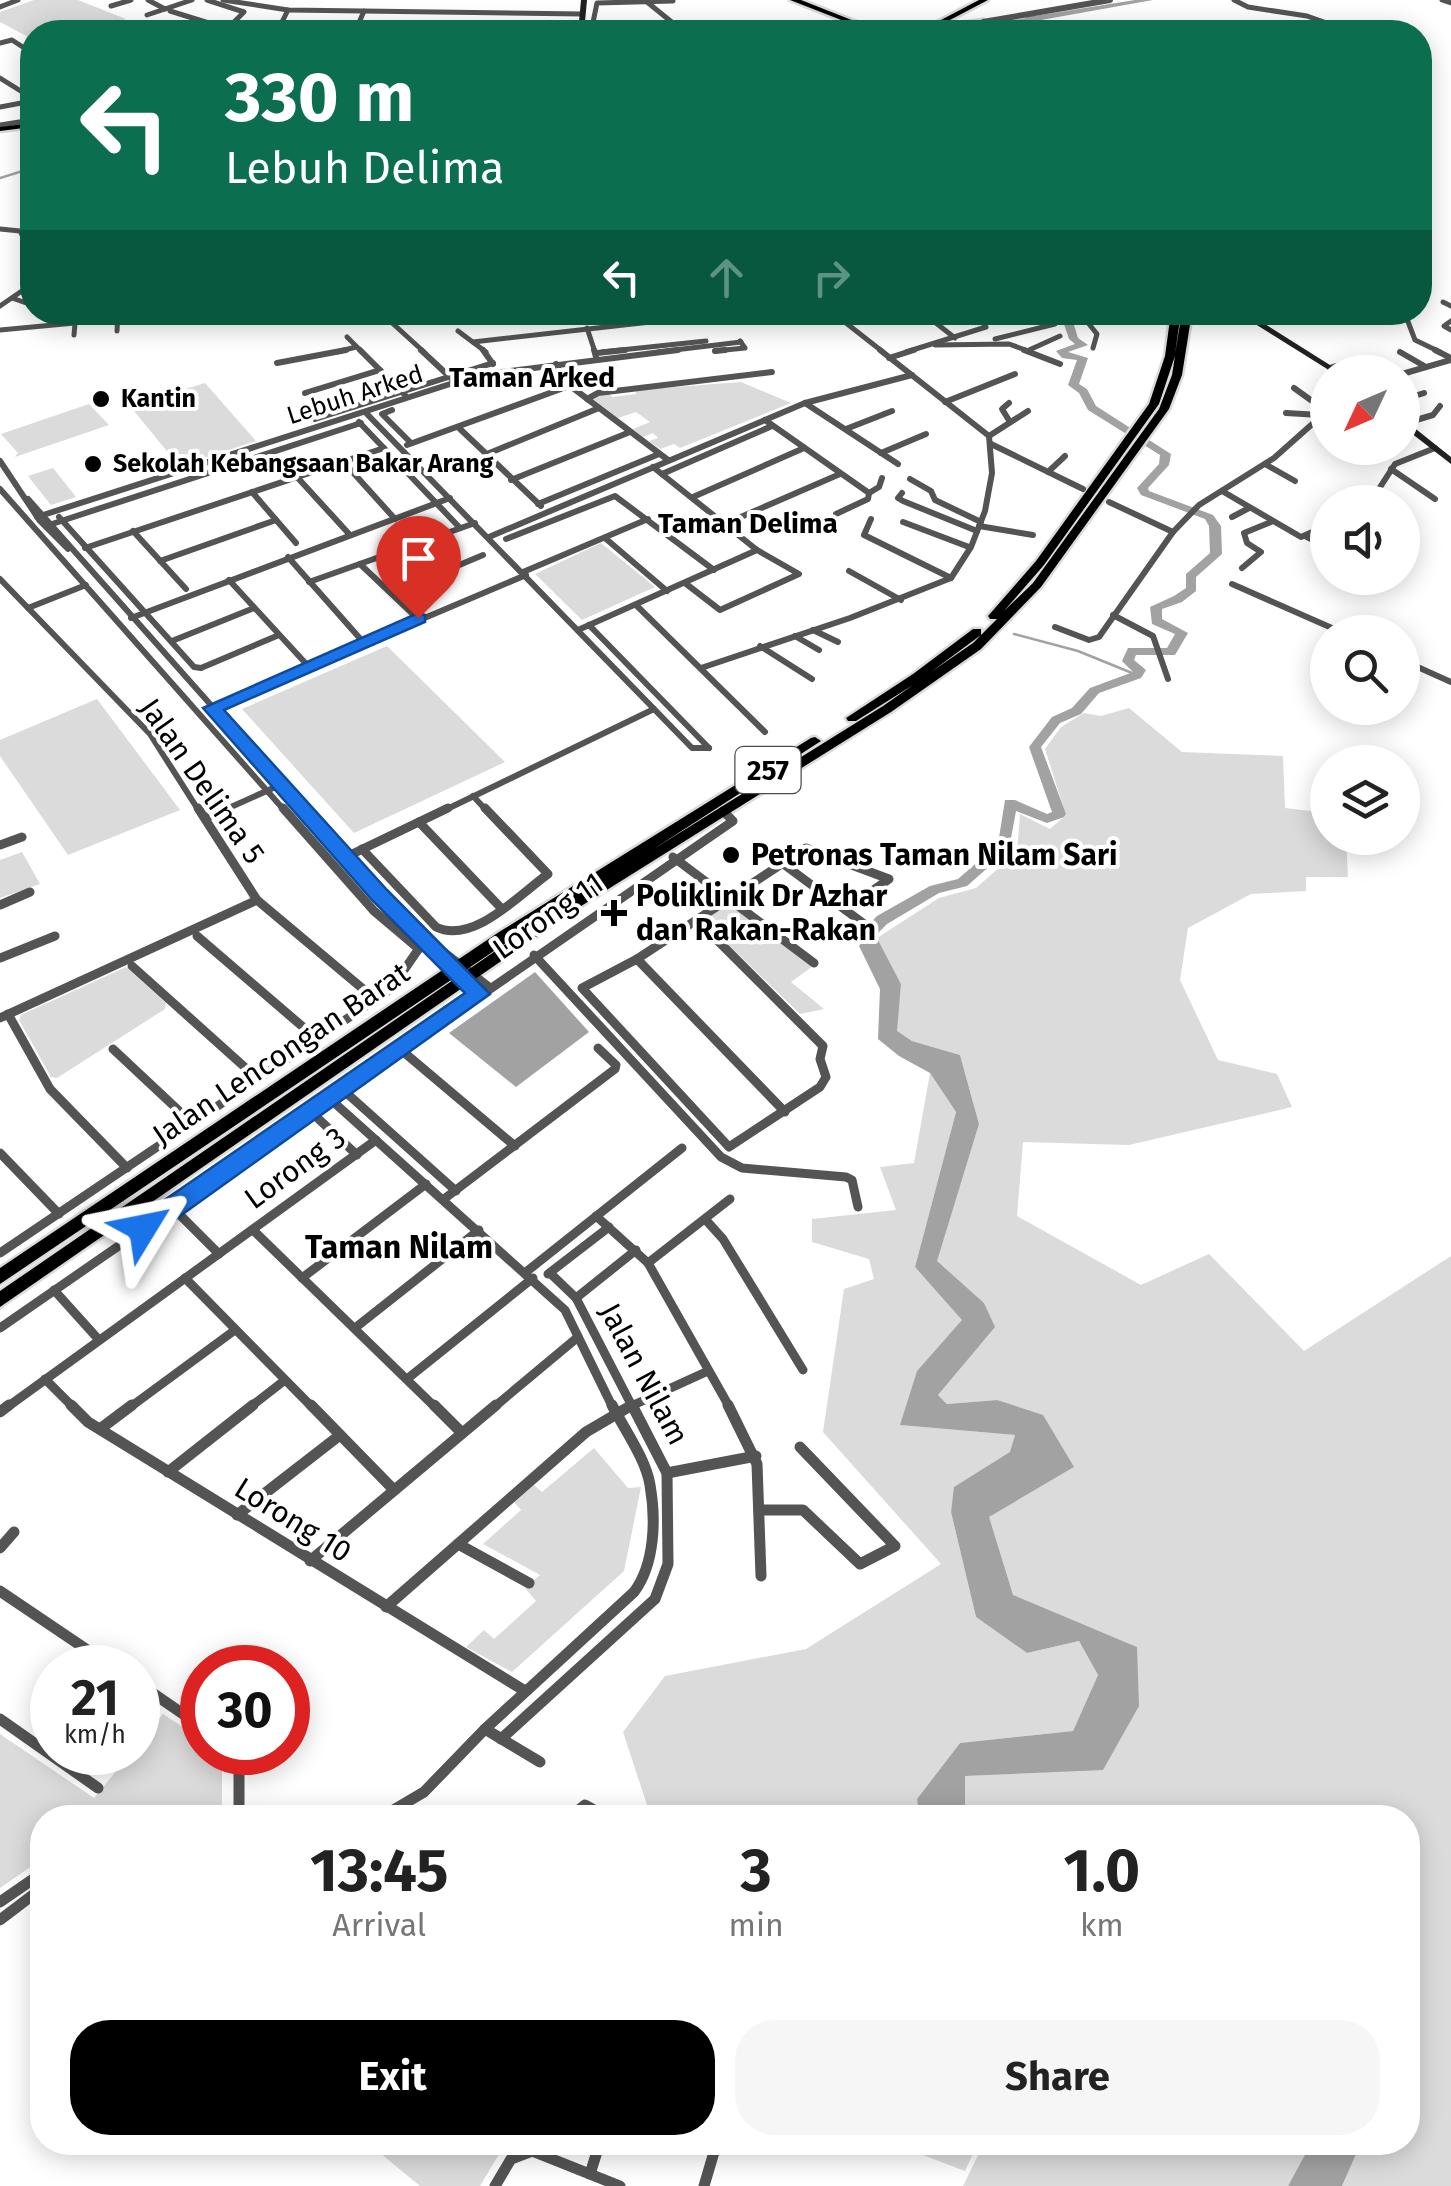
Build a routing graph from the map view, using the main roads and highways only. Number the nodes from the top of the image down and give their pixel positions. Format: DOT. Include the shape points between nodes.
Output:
graph roads {
  1 [pos="794,0"];
  2 [pos="808,0"];
  3 [pos="984,0"];
  4 [pos="998,0"];
  5 [pos="966,16"];
  6 [pos="846,20"];
  7 [pos="859,20"];
  8 [pos="945,20"];
  9 [pos="960,20"];
  10 [pos="970,20"];
  11 [pos="1173,325"];
  12 [pos="1184,325"];
  13 [pos="1261,325"];
  14 [pos="1310,356"];
  15 [pos="1146,427"];
  16 [pos="1420,435"];
  17 [pos="1136,442"];
  18 [pos="1451,462"];
  19 [pos="464,973"];
  20 [pos="0,1276"];
  21 [pos="0,1300"];
  1 -- 6 [label="highway"];
  2 -- 7 [label="highway"];
  3 -- 8 [label="main road"];
  4 -- 5 [label="main road"];
  5 -- 9 [label="main road"];
  5 -- 10 [label="main road"];
  11 -- 15 [label="highway, Jalan Lencongan Barat / 257"];
  12 -- 15 [label="highway, Jalan Lencongan Barat / 257" via="1177,375"];
  13 -- 14 [label="main road"];
  15 -- 17 [label="highway, Jalan Lencongan Barat / 257"];
  16 -- 18 [label="main road"];
  17 -- 19 [label="highway, Jalan Lencongan Barat / 257" via="1010,600 946,657"];
  17 -- 19 [label="highway, Jalan Lencongan Barat / 257" via="1037,585 976,646 669,854"];
  19 -- 20 [label="highway, Jalan Lencongan Barat / 257"];
  19 -- 21 [label="highway, Jalan Lencongan Barat / 257"];
}
